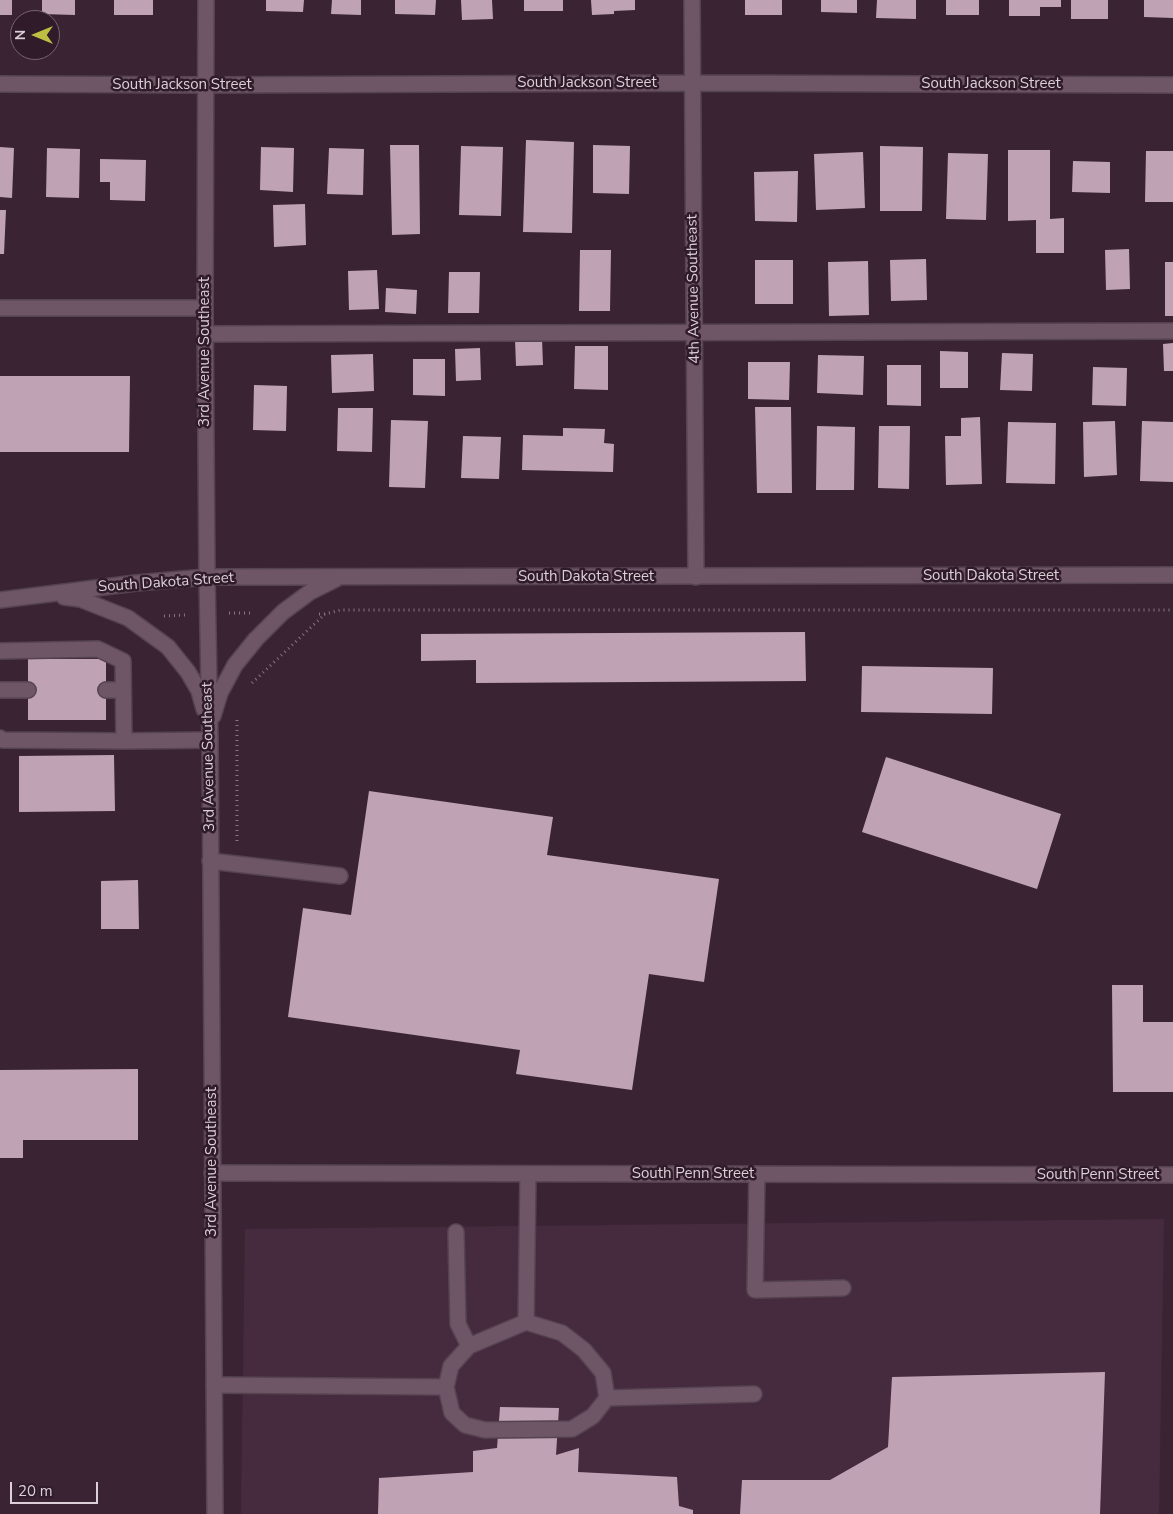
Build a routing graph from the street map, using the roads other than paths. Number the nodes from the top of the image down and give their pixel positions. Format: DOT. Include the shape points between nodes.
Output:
graph roads {
  1 [pos="206,0"];
  2 [pos="692,0"];
  3 [pos="692,83"];
  4 [pos="0,84"];
  5 [pos="205,85"];
  6 [pos="1173,85"];
  7 [pos="0,308"];
  8 [pos="205,308"];
  9 [pos="1173,331"];
  10 [pos="695,332"];
  11 [pos="205,334"];
  12 [pos="1173,575"];
  13 [pos="207,577"];
  14 [pos="340,577"];
  15 [pos="696,577"];
  16 [pos="40,594"];
  17 [pos="0,600"];
  18 [pos="0,651"];
  19 [pos="0,690"];
  20 [pos="28,690"];
  21 [pos="106,690"];
  22 [pos="122,690"];
  23 [pos="210,734"];
  24 [pos="0,738"];
  25 [pos="124,741"];
  26 [pos="210,861"];
  27 [pos="340,876"];
  28 [pos="212,1173"];
  29 [pos="528,1174"];
  30 [pos="757,1174"];
  31 [pos="1173,1175"];
  32 [pos="456,1232"];
  33 [pos="843,1288"];
  34 [pos="526,1322"];
  35 [pos="469,1346"];
  36 [pos="214,1385"];
  37 [pos="446,1387"];
  38 [pos="754,1394"];
  39 [pos="606,1398"];
  40 [pos="215,1514"];
  1 -- 5 [label="street, 3rd Avenue Southeast"];
  2 -- 3 [label="street, 4th Avenue Southeast"];
  3 -- 5 [label="street, South Jackson Street"];
  3 -- 6 [label="street, South Jackson Street"];
  3 -- 10 [label="street, 4th Avenue Southeast"];
  4 -- 5 [label="street, South Jackson Street"];
  5 -- 8 [label="street, 3rd Avenue Southeast"];
  7 -- 8 [label="street"];
  8 -- 11 [label="street, 3rd Avenue Southeast"];
  9 -- 10 [label="street"];
  10 -- 11 [label="street"];
  10 -- 15 [label="street, 4th Avenue Southeast"];
  11 -- 13 [label="street, 3rd Avenue Southeast"];
  12 -- 15 [label="street, South Dakota Street"];
  13 -- 14 [label="street, South Dakota Street"];
  13 -- 16 [label="street, South Dakota Street"];
  13 -- 23 [label="street, 3rd Avenue Southeast"];
  14 -- 15 [label="street, South Dakota Street"];
  14 -- 23 [label="street" via="310,592 283,612 256,639 235,665 220,693"];
  16 -- 17 [label="street, South Dakota Street"];
  16 -- 23 [label="street" via="80,599 128,618 168,647 199,691"];
  18 -- 22 [label="street" via="98,649 123,661"];
  19 -- 20 [label="street"];
  21 -- 22 [label="street"];
  22 -- 25 [label="street"];
  23 -- 25 [label="street"];
  23 -- 26 [label="street, 3rd Avenue Southeast"];
  24 -- 25 [label="street"];
  26 -- 27 [label="street"];
  26 -- 28 [label="street, 3rd Avenue Southeast"];
  28 -- 29 [label="street, South Penn Street"];
  28 -- 36 [label="street, 3rd Avenue Southeast"];
  29 -- 30 [label="street, South Penn Street"];
  29 -- 34 [label="street"];
  30 -- 31 [label="street, South Penn Street"];
  30 -- 33 [label="street" via="755,1290"];
  32 -- 35 [label="street" via="458,1324"];
  34 -- 35 [label="street"];
  34 -- 39 [label="street" via="562,1333 584,1350 603,1373"];
  35 -- 37 [label="street" via="451,1366"];
  36 -- 37 [label="street"];
  36 -- 40 [label="street, 3rd Avenue Southeast"];
  37 -- 39 [label="street" via="452,1413 465,1425 485,1430 572,1428 593,1416"];
  38 -- 39 [label="street"];
}
